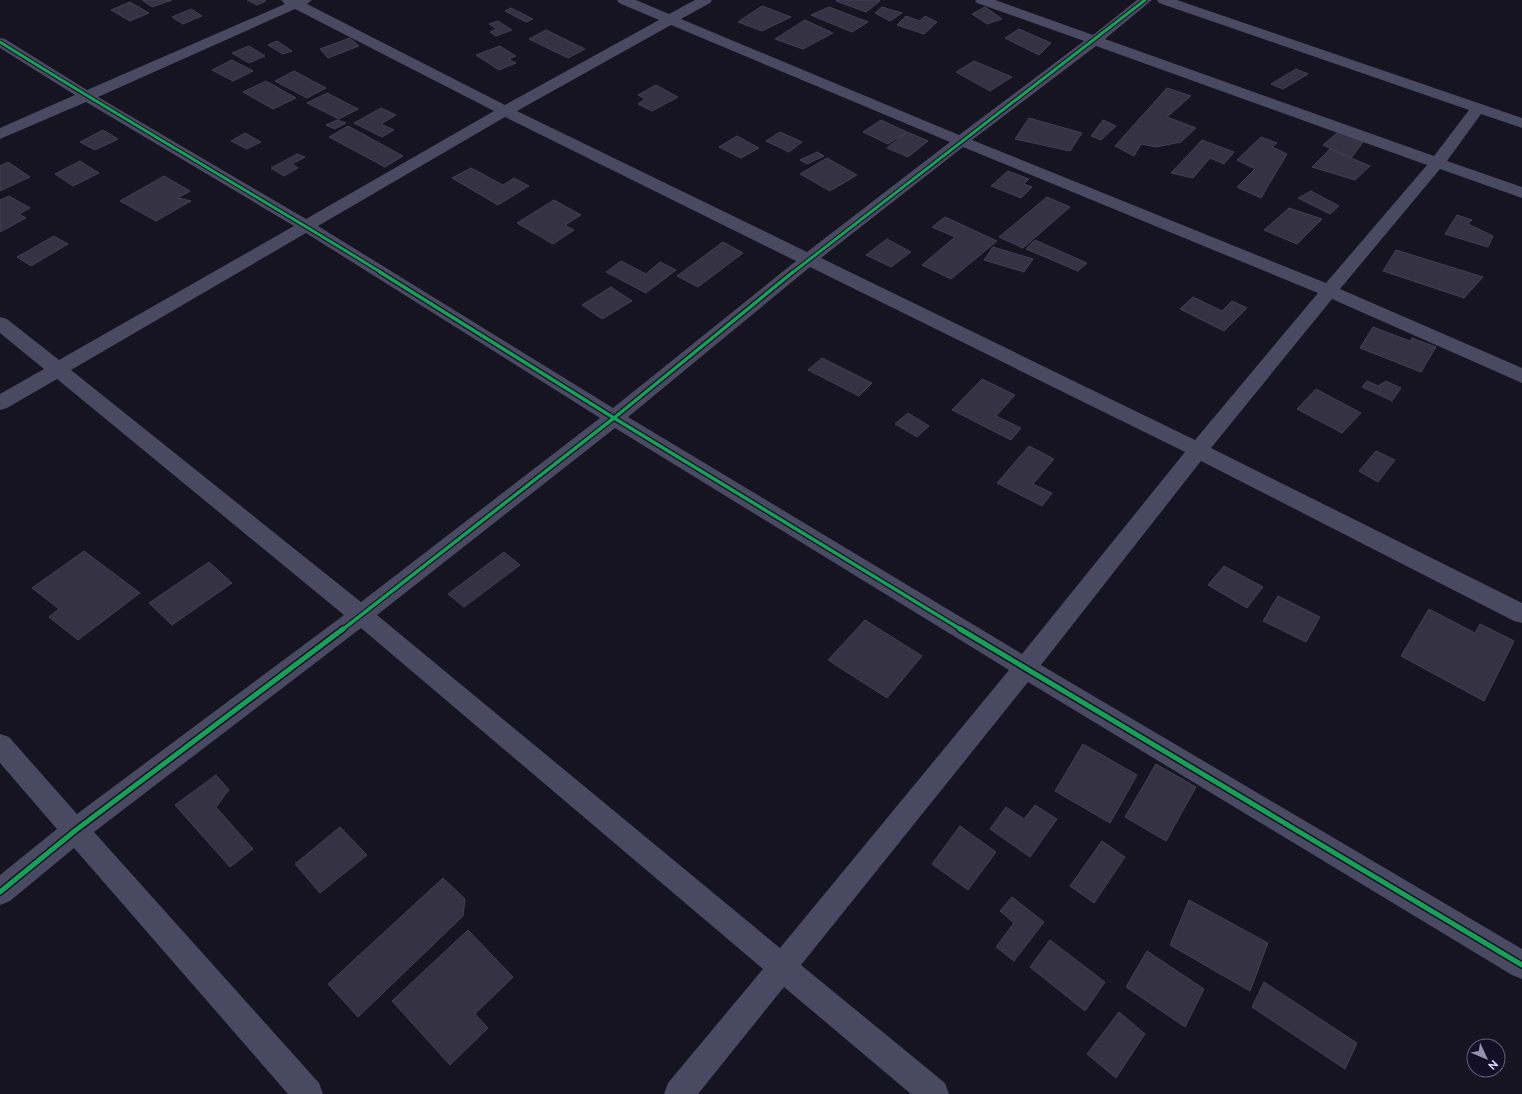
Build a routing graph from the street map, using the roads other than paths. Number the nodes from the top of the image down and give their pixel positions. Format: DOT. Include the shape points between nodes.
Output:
graph roads {
  1 [pos="624,0"];
  2 [pos="705,0"];
  3 [pos="982,0"];
  4 [pos="1145,0"];
  5 [pos="1164,0"];
  6 [pos="297,1"];
  7 [pos="670,19"];
  8 [pos="1095,40"];
  9 [pos="0,42"];
  10 [pos="88,97"];
  11 [pos="1478,108"];
  12 [pos="505,111"];
  13 [pos="1522,123"];
  14 [pos="0,134"];
  15 [pos="961,141"];
  16 [pos="1438,162"];
  17 [pos="1522,193"];
  18 [pos="306,226"];
  19 [pos="808,260"];
  20 [pos="1329,291"];
  21 [pos="0,322"];
  22 [pos="58,370"];
  23 [pos="1522,376"];
  24 [pos="0,403"];
  25 [pos="614,418"];
  26 [pos="1198,450"];
  27 [pos="1522,614"];
  28 [pos="361,616"];
  29 [pos="1025,668"];
  30 [pos="0,745"];
  31 [pos="76,830"];
  32 [pos="0,892"];
  33 [pos="1522,965"];
  34 [pos="783,967"];
  35 [pos="308,1094"];
  36 [pos="679,1094"];
  37 [pos="934,1094"];
  1 -- 7 [label="street"];
  2 -- 7 [label="street"];
  3 -- 8 [label="street"];
  4 -- 8 [label="street"];
  5 -- 11 [label="street"];
  6 -- 10 [label="street"];
  6 -- 12 [label="street"];
  7 -- 12 [label="street"];
  7 -- 15 [label="street"];
  8 -- 15 [label="street"];
  8 -- 16 [label="street"];
  9 -- 10 [label="street"];
  10 -- 14 [label="street"];
  10 -- 18 [label="street"];
  11 -- 13 [label="street"];
  11 -- 16 [label="street"];
  12 -- 18 [label="street"];
  12 -- 19 [label="street"];
  15 -- 19 [label="street"];
  15 -- 20 [label="street"];
  16 -- 17 [label="street"];
  16 -- 20 [label="street"];
  18 -- 22 [label="street"];
  18 -- 25 [label="street"];
  19 -- 25 [label="street"];
  19 -- 26 [label="street"];
  20 -- 23 [label="street"];
  20 -- 26 [label="street"];
  21 -- 22 [label="street"];
  22 -- 24 [label="street"];
  22 -- 28 [label="street"];
  25 -- 28 [label="street"];
  25 -- 29 [label="street"];
  26 -- 27 [label="street"];
  26 -- 29 [label="street"];
  28 -- 31 [label="street"];
  28 -- 34 [label="street"];
  29 -- 33 [label="street"];
  29 -- 34 [label="street"];
  30 -- 31 [label="street"];
  31 -- 32 [label="street"];
  31 -- 35 [label="street"];
  34 -- 36 [label="street"];
  34 -- 37 [label="street"];
}
